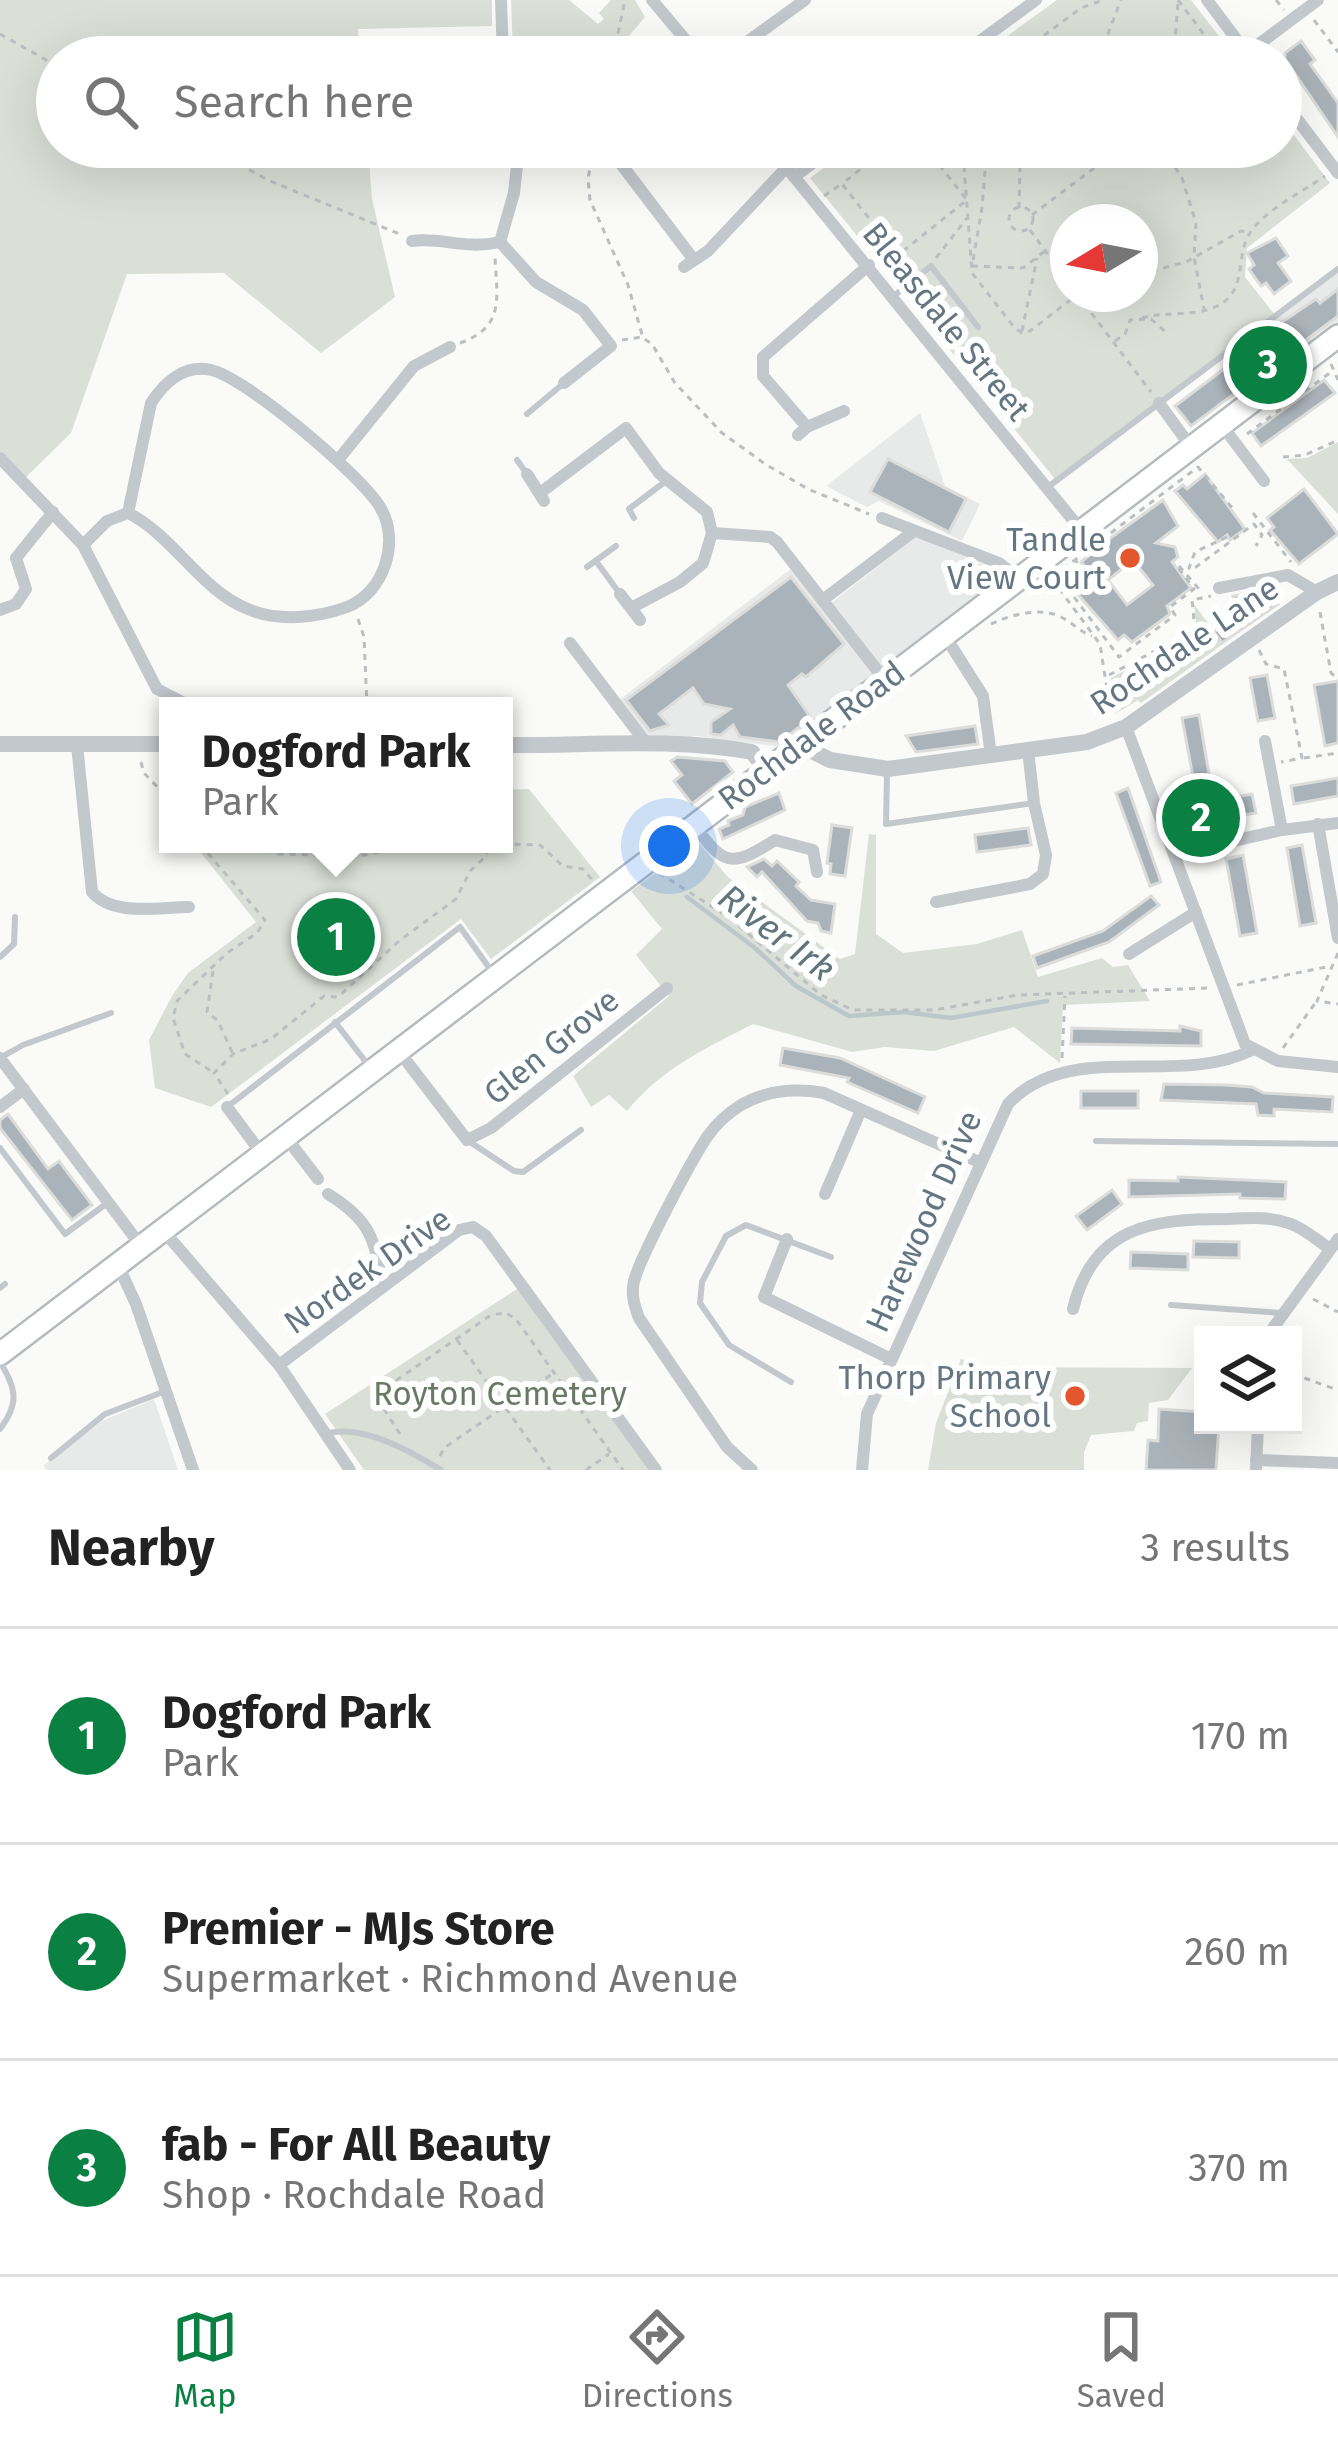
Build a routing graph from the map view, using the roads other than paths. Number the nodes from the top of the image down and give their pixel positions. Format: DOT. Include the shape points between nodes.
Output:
graph roads {
  1 [pos="501,0"];
  2 [pos="652,0"];
  3 [pos="1036,0"];
  4 [pos="1207,0"];
  5 [pos="1318,0"];
  6 [pos="795,3"];
  7 [pos="502,36"];
  8 [pos="682,36"];
  9 [pos="753,36"];
  10 [pos="987,36"];
  11 [pos="1234,36"];
  12 [pos="1273,36"];
  13 [pos="1302,128"];
  14 [pos="517,168"];
  15 [pos="624,168"];
  16 [pos="787,168"];
  17 [pos="797,168"];
  18 [pos="790,172"];
  19 [pos="1333,173"];
  20 [pos="412,241"];
  21 [pos="497,243"];
  22 [pos="869,265"];
  23 [pos="1338,269"];
  24 [pos="894,296"];
  25 [pos="978,327"];
  26 [pos="1334,346"];
  27 [pos="450,347"];
  28 [pos="564,383"];
  29 [pos="1159,404"];
  30 [pos="844,411"];
  31 [pos="527,414"];
  32 [pos="1221,424"];
  33 [pos="1191,447"];
  34 [pos="0,458"];
  35 [pos="338,460"];
  36 [pos="518,460"];
  37 [pos="527,474"];
  38 [pos="666,481"];
  39 [pos="1264,481"];
  40 [pos="1047,488"];
  41 [pos="52,512"];
  42 [pos="128,513"];
  43 [pos="634,518"];
  44 [pos="882,518"];
  45 [pos="914,530"];
  46 [pos="1081,530"];
  47 [pos="712,533"];
  48 [pos="83,545"];
  49 [pos="616,546"];
  50 [pos="596,561"];
  51 [pos="587,567"];
  52 [pos="1018,578"];
  53 [pos="1338,582"];
  54 [pos="1219,591"];
  55 [pos="1317,592"];
  56 [pos="620,594"];
  57 [pos="824,599"];
  58 [pos="631,608"];
  59 [pos="0,610"];
  60 [pos="640,620"];
  61 [pos="570,643"];
  62 [pos="952,647"];
  63 [pos="884,679"];
  64 [pos="173,697"];
  65 [pos="1120,723"];
  66 [pos="1265,741"];
  67 [pos="0,744"];
  68 [pos="159,744"];
  69 [pos="513,745"];
  70 [pos="800,745"];
  71 [pos="77,746"];
  72 [pos="1028,750"];
  73 [pos="648,751"];
  74 [pos="991,755"];
  75 [pos="766,769"];
  76 [pos="888,769"];
  77 [pos="1034,803"];
  78 [pos="693,824"];
  79 [pos="1318,824"];
  80 [pos="1338,824"];
  81 [pos="1282,830"];
  82 [pos="1175,854"];
  83 [pos="817,872"];
  84 [pos="935,902"];
  85 [pos="189,907"];
  86 [pos="1196,912"];
  87 [pos="15,917"];
  88 [pos="1338,938"];
  89 [pos="1129,954"];
  90 [pos="0,957"];
  91 [pos="495,976"];
  92 [pos="667,988"];
  93 [pos="111,1013"];
  94 [pos="335,1022"];
  95 [pos="398,1049"];
  96 [pos="1252,1050"];
  97 [pos="0,1058"];
  98 [pos="1338,1067"];
  99 [pos="371,1069"];
  100 [pos="25,1089"];
  101 [pos="230,1105"];
  102 [pos="0,1107"];
  103 [pos="861,1110"];
  104 [pos="581,1130"];
  105 [pos="285,1136"];
  106 [pos="467,1140"];
  107 [pos="1096,1141"];
  108 [pos="1338,1144"];
  109 [pos="0,1148"];
  110 [pos="262,1154"];
  111 [pos="979,1162"];
  112 [pos="318,1179"];
  113 [pos="328,1194"];
  114 [pos="825,1194"];
  115 [pos="109,1202"];
  116 [pos="162,1229"];
  117 [pos="787,1239"];
  118 [pos="1334,1244"];
  119 [pos="141,1246"];
  120 [pos="831,1257"];
  121 [pos="118,1265"];
  122 [pos="382,1286"];
  123 [pos="1171,1305"];
  124 [pos="1073,1309"];
  125 [pos="1281,1313"];
  126 [pos="1273,1326"];
  127 [pos="0,1358"];
  128 [pos="891,1359"];
  129 [pos="279,1364"];
  130 [pos="791,1382"];
  131 [pos="167,1390"];
  132 [pos="0,1430"];
  133 [pos="326,1434"];
  134 [pos="1258,1434"];
  135 [pos="51,1458"];
  136 [pos="1338,1463"];
  137 [pos="1256,1465"];
  138 [pos="438,1468"];
  139 [pos="194,1470"];
  140 [pos="350,1470"];
  141 [pos="656,1470"];
  142 [pos="752,1470"];
  143 [pos="862,1470"];
  1 -- 7 [label="street"];
  2 -- 8 [label="street"];
  3 -- 10 [label="street"];
  4 -- 11 [label="street"];
  5 -- 12 [label="street"];
  6 -- 9 [label="street"];
  13 -- 19 [label="street"];
  14 -- 21 [label="street"];
  15 -- 18 [label="street" via="689,263"];
  16 -- 18 [label="street, Bleasdale Street"];
  17 -- 18 [label="street"];
  18 -- 22 [label="street, Bleasdale Street"];
  20 -- 21 [label="street"];
  21 -- 28 [label="street" via="536,282 583,310 611,346"];
  22 -- 24 [label="street, Bleasdale Street"];
  22 -- 30 [label="street" via="763,357 763,376 802,431"];
  23 -- 29 [label="lane"];
  24 -- 25 [label="lane" via="931,266"];
  24 -- 40 [label="street, Bleasdale Street"];
  26 -- 32 [label="main road, Rochdale Road"];
  27 -- 35 [label="street" via="414,366"];
  28 -- 31 [label="lane"];
  29 -- 33 [label="street"];
  29 -- 40 [label="lane"];
  32 -- 33 [label="main road, Rochdale Road"];
  32 -- 39 [label="street"];
  33 -- 46 [label="main road, Rochdale Road"];
  34 -- 41 [label="street"];
  35 -- 42 [label="street" via="240,384 192,370 151,403"];
  35 -- 42 [label="street" via="381,507 388,530 381,576 353,604 292,618 250,610"];
  36 -- 37 [label="lane"];
  37 -- 38 [label="street" via="542,497 626,428"];
  38 -- 43 [label="lane" via="628,509"];
  38 -- 47 [label="street" via="702,506"];
  40 -- 46 [label="street, Bleasdale Street"];
  41 -- 48 [label="street"];
  41 -- 59 [label="street" via="16,558 26,589"];
  42 -- 48 [label="street"];
  44 -- 45 [label="street"];
  45 -- 52 [label="street" via="999,562"];
  45 -- 57 [label="street"];
  46 -- 52 [label="main road, Rochdale Road"];
  47 -- 57 [label="street" via="770,537"];
  47 -- 58 [label="street" via="703,563"];
  48 -- 64 [label="street" via="157,689"];
  49 -- 50 [label="lane"];
  50 -- 51 [label="lane"];
  50 -- 56 [label="lane"];
  52 -- 63 [label="main road, Rochdale Road"];
  53 -- 55 [label="street, Rochdale Lane"];
  54 -- 55 [label="street" via="1288,575"];
  55 -- 65 [label="street, Rochdale Lane"];
  56 -- 58 [label="street"];
  57 -- 63 [label="street"];
  58 -- 60 [label="street"];
  61 -- 73 [label="street"];
  62 -- 74 [label="street" via="983,696"];
  63 -- 70 [label="main road, Rochdale Road"];
  65 -- 72 [label="street, Rochdale Lane" via="1087,742"];
  65 -- 82 [label="street"];
  66 -- 81 [label="street"];
  67 -- 71 [label="street"];
  68 -- 71 [label="street"];
  69 -- 73 [label="street"];
  70 -- 75 [label="main road, Rochdale Road"];
  70 -- 76 [label="street, Rochdale Lane" via="830,760"];
  71 -- 85 [label="street" via="92,892 116,907"];
  72 -- 74 [label="street, Rochdale Lane"];
  72 -- 77 [label="street"];
  73 -- 75 [label="street" via="752,752"];
  74 -- 76 [label="street, Rochdale Lane"];
  75 -- 78 [label="main road, Rochdale Road"];
  76 -- 77 [label="lane" via="886,824"];
  77 -- 84 [label="street" via="1047,865 1036,880"];
  78 -- 83 [label="street" via="719,857 731,861 776,840 813,850"];
  78 -- 91 [label="main road, Rochdale Road"];
  79 -- 80 [label="street"];
  79 -- 81 [label="street"];
  79 -- 88 [label="street"];
  81 -- 82 [label="street"];
  82 -- 86 [label="street"];
  86 -- 89 [label="street"];
  86 -- 96 [label="street" via="1240,1037"];
  87 -- 90 [label="lane" via="14,944"];
  91 -- 94 [label="lane" via="460,927"];
  91 -- 95 [label="main road, Rochdale Road"];
  92 -- 106 [label="street, Glen Grove"];
  93 -- 97 [label="lane"];
  94 -- 99 [label="lane"];
  94 -- 101 [label="lane"];
  95 -- 99 [label="main road, Rochdale Road"];
  95 -- 106 [label="street"];
  96 -- 98 [label="street"];
  96 -- 111 [label="street, Harewood Drive" via="1211,1065 1062,1072 1034,1082 1008,1103"];
  97 -- 100 [label="street"];
  99 -- 105 [label="main road, Rochdale Road"];
  100 -- 102 [label="street"];
  100 -- 115 [label="street"];
  101 -- 110 [label="street"];
  103 -- 111 [label="street"];
  103 -- 114 [label="street"];
  103 -- 142 [label="street" via="794,1090 730,1113 703,1144 637,1273 639,1318 727,1447"];
  104 -- 106 [label="lane" via="523,1172"];
  105 -- 110 [label="main road, Rochdale Road"];
  105 -- 112 [label="street"];
  107 -- 108 [label="lane"];
  109 -- 115 [label="lane" via="65,1234"];
  110 -- 116 [label="main road, Rochdale Road"];
  111 -- 128 [label="street, Harewood Drive"];
  113 -- 122 [label="street" via="352,1208 375,1239"];
  115 -- 119 [label="street"];
  116 -- 119 [label="main road, Rochdale Road"];
  116 -- 129 [label="street"];
  117 -- 120 [label="lane"];
  117 -- 128 [label="street" via="764,1297"];
  117 -- 130 [label="lane" via="754,1225 732,1230 700,1298 729,1346"];
  118 -- 124 [label="street" via="1276,1220 1148,1224 1098,1256"];
  118 -- 125 [label="street"];
  119 -- 121 [label="main road, Rochdale Road"];
  121 -- 127 [label="main road, Rochdale Road"];
  121 -- 131 [label="street"];
  122 -- 129 [label="street, Nordek Drive"];
  122 -- 141 [label="street, Nordek Drive" via="464,1228 478,1228"];
  123 -- 125 [label="lane"];
  125 -- 126 [label="street"];
  127 -- 132 [label="lane" via="16,1396"];
  128 -- 143 [label="street, Harewood Drive" via="867,1414"];
  129 -- 133 [label="street"];
  131 -- 135 [label="lane" via="105,1414"];
  131 -- 139 [label="street"];
  133 -- 138 [label="lane" via="352,1432"];
  133 -- 140 [label="street"];
  134 -- 137 [label="street"];
  136 -- 137 [label="street"];
}
